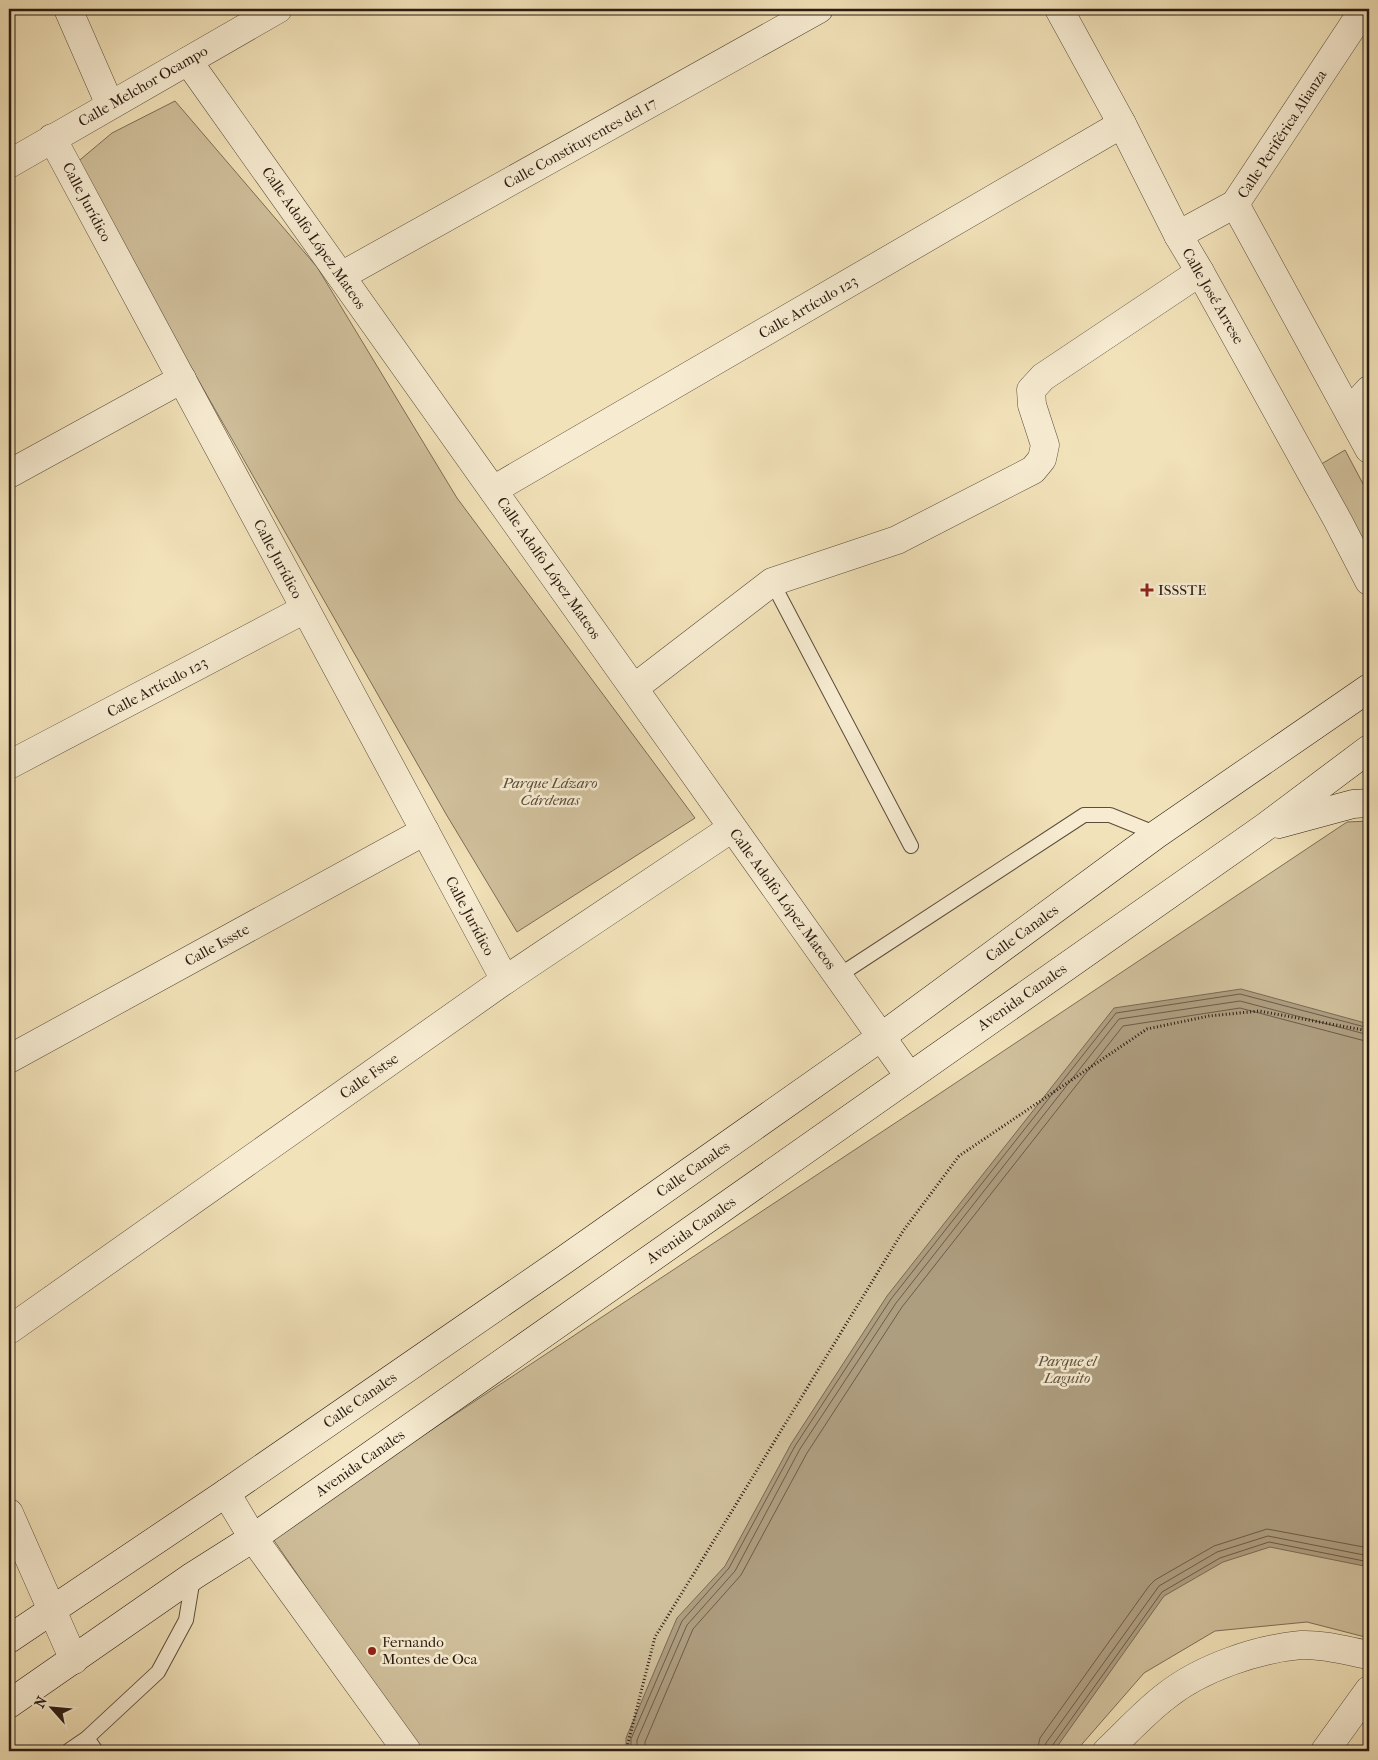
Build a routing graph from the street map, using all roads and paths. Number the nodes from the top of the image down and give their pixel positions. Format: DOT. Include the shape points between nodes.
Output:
graph roads {
  1 [pos="68,9"];
  2 [pos="278,9"];
  3 [pos="819,9"];
  4 [pos="1060,9"];
  5 [pos="1364,9"];
  6 [pos="188,61"];
  7 [pos="110,105"];
  8 [pos="1122,124"];
  9 [pos="52,138"];
  10 [pos="9,164"];
  11 [pos="1235,204"];
  12 [pos="1178,235"];
  13 [pos="1200,272"];
  14 [pos="341,276"];
  15 [pos="182,379"];
  16 [pos="1369,390"];
  17 [pos="1350,411"];
  18 [pos="1369,449"];
  19 [pos="9,474"];
  20 [pos="493,490"];
  21 [pos="1369,581"];
  22 [pos="772,582"];
  23 [pos="305,609"];
  24 [pos="634,688"];
  25 [pos="1369,688"];
  26 [pos="1369,749"];
  27 [pos="9,764"];
  28 [pos="1369,803"];
  29 [pos="1265,827"];
  30 [pos="732,828"];
  31 [pos="425,831"];
  32 [pos="1157,834"];
  33 [pos="911,846"];
  34 [pos="838,976"];
  35 [pos="505,980"];
  36 [pos="1369,1031"];
  37 [pos="881,1036"];
  38 [pos="9,1059"];
  39 [pos="909,1076"];
  40 [pos="9,1330"];
  41 [pos="226,1493"];
  42 [pos="9,1513"];
  43 [pos="253,1538"];
  44 [pos="193,1576"];
  45 [pos="51,1610"];
  46 [pos="9,1640"];
  47 [pos="1369,1655"];
  48 [pos="74,1660"];
  49 [pos="1369,1690"];
  50 [pos="9,1704"];
  51 [pos="87,1738"];
  52 [pos="68,1751"];
  53 [pos="96,1751"];
  54 [pos="407,1751"];
  55 [pos="626,1751"];
  56 [pos="1107,1751"];
  57 [pos="1325,1751"];
  1 -- 7 [label="street"];
  2 -- 6 [label="street, Calle Melchor Ocampo"];
  3 -- 14 [label="street, Calle Constituyentes del 17"];
  4 -- 8 [label="street, Calle José Arrese"];
  5 -- 11 [label="street, Calle Periférica Alianza"];
  6 -- 7 [label="street, Calle Melchor Ocampo"];
  6 -- 14 [label="street, Calle Adolfo López Mateos"];
  7 -- 9 [label="street, Calle Melchor Ocampo"];
  8 -- 12 [label="street, Calle José Arrese"];
  8 -- 20 [label="street, Calle Artículo 123"];
  9 -- 10 [label="street, Calle Melchor Ocampo"];
  9 -- 15 [label="street, Calle Jurídico"];
  11 -- 12 [label="street, Calle Periférica Alianza"];
  11 -- 17 [label="street"];
  12 -- 13 [label="street, Calle José Arrese"];
  13 -- 21 [label="street, Calle José Arrese"];
  13 -- 22 [label="street" via="1043,377 1031,390 1032,405 1045,445 1042,459 1033,470 897,540"];
  14 -- 20 [label="street, Calle Adolfo López Mateos"];
  15 -- 19 [label="street"];
  15 -- 23 [label="street, Calle Jurídico"];
  16 -- 17 [label="street"];
  17 -- 18 [label="street"];
  20 -- 24 [label="street, Calle Adolfo López Mateos"];
  22 -- 24 [label="street"];
  22 -- 33 [label="lane"];
  23 -- 27 [label="street, Calle Artículo 123"];
  23 -- 31 [label="street, Calle Jurídico"];
  24 -- 30 [label="street, Calle Adolfo López Mateos"];
  25 -- 32 [label="street, Calle Canales"];
  26 -- 29 [label="street, Avenida Canales"];
  28 -- 29 [label="street" via="1353,804"];
  29 -- 39 [label="street, Avenida Canales"];
  30 -- 34 [label="street, Calle Adolfo López Mateos"];
  30 -- 35 [label="street, Calle Fstse"];
  31 -- 35 [label="street, Calle Jurídico"];
  31 -- 38 [label="street, Calle Issste"];
  32 -- 34 [label="lane" via="1110,815 1084,815"];
  32 -- 37 [label="street, Calle Canales"];
  34 -- 37 [label="street, Calle Adolfo López Mateos"];
  35 -- 40 [label="street, Calle Fstse"];
  36 -- 55 [label="path" via="1259,1011 1209,1016 1147,1029 960,1156 902,1231 655,1637"];
  37 -- 39 [label="street, Calle Adolfo López Mateos"];
  37 -- 41 [label="street, Calle Canales"];
  39 -- 43 [label="street, Avenida Canales"];
  41 -- 43 [label="street"];
  41 -- 45 [label="street, Calle Canales"];
  42 -- 45 [label="street"];
  43 -- 44 [label="street, Avenida Canales"];
  43 -- 54 [label="street"];
  44 -- 48 [label="street, Avenida Canales"];
  44 -- 51 [label="lane" via="186,1620 158,1672"];
  45 -- 46 [label="street, Calle Canales"];
  45 -- 48 [label="street"];
  47 -- 56 [label="street" via="1302,1645 1258,1652 1206,1671 1166,1695"];
  48 -- 50 [label="street, Avenida Canales"];
  49 -- 57 [label="street"];
  51 -- 52 [label="lane"];
  51 -- 53 [label="lane"];
}
